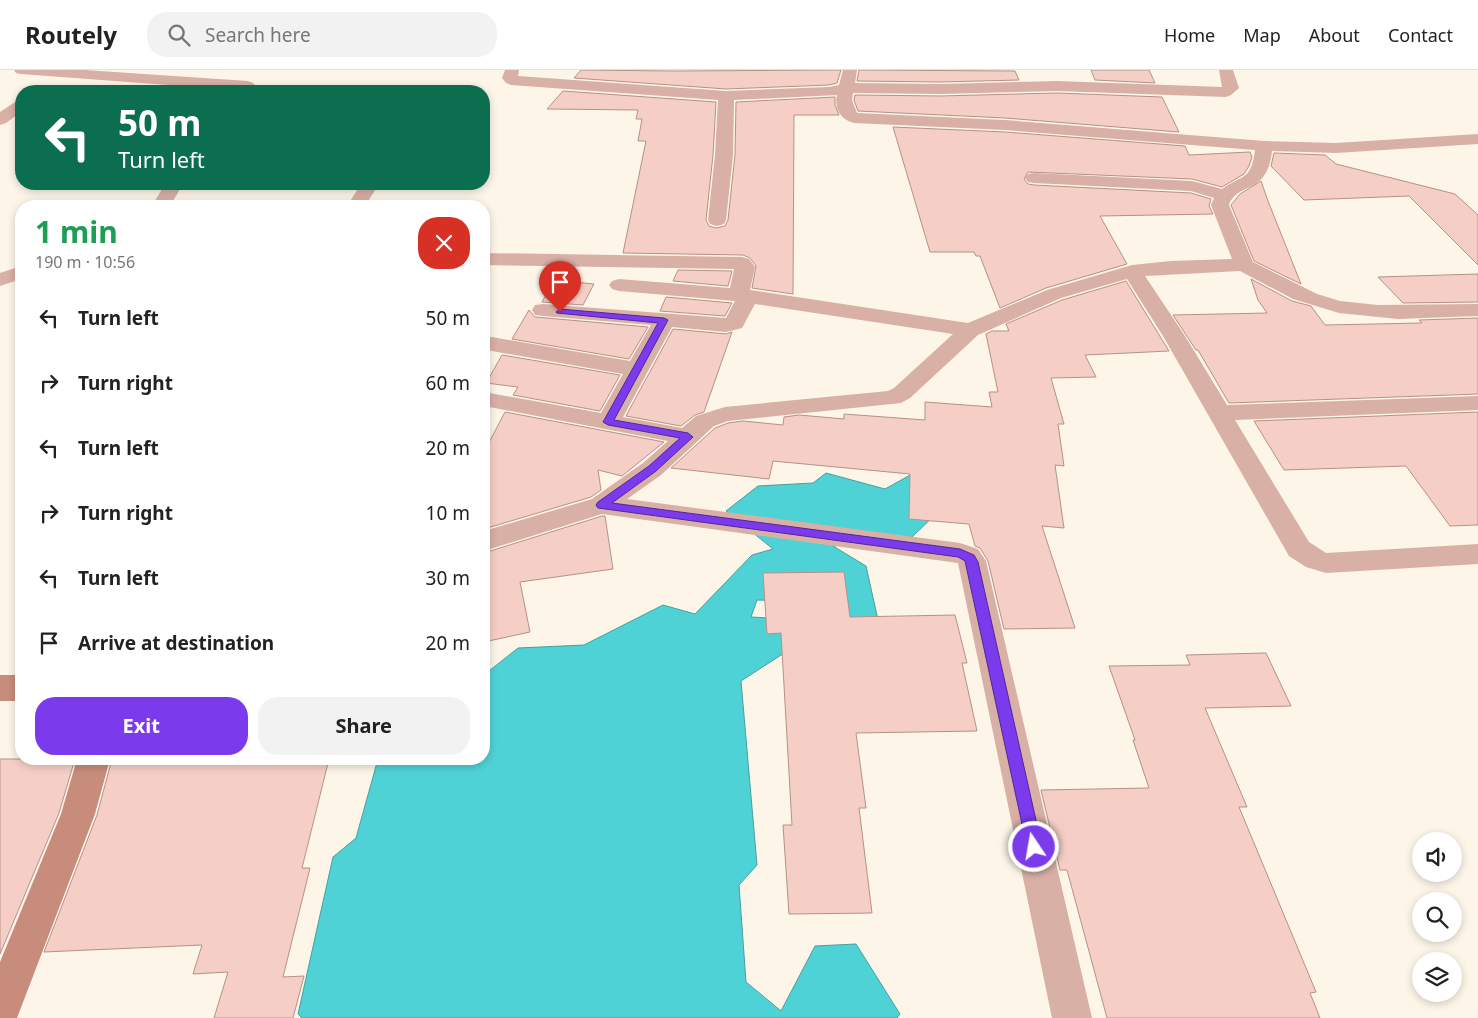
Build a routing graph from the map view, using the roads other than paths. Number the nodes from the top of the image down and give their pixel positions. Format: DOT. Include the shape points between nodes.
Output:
graph roads {
  1 [pos="21,70"];
  2 [pos="512,70"];
  3 [pos="850,70"];
  4 [pos="1226,70"];
  5 [pos="73,72"];
  6 [pos="250,84"];
  7 [pos="51,85"];
  8 [pos="847,88"];
  9 [pos="726,96"];
  10 [pos="15,109"];
  11 [pos="0,120"];
  12 [pos="1478,139"];
  13 [pos="1264,146"];
  14 [pos="1034,178"];
  15 [pos="1224,195"];
  16 [pos="717,220"];
  17 [pos="490,259"];
  18 [pos="1244,265"];
  19 [pos="1132,271"];
  20 [pos="15,274"];
  21 [pos="0,280"];
  22 [pos="619,285"];
  23 [pos="743,296"];
  24 [pos="543,310"];
  25 [pos="1478,310"];
  26 [pos="664,320"];
  27 [pos="970,330"];
  28 [pos="492,344"];
  29 [pos="636,369"];
  30 [pos="490,400"];
  31 [pos="1478,403"];
  32 [pos="1220,414"];
  33 [pos="608,422"];
  34 [pos="688,437"];
  35 [pos="601,505"];
  36 [pos="490,539"];
  37 [pos="1478,554"];
  38 [pos="0,688"];
  39 [pos="15,688"];
  40 [pos="91,765"];
  41 [pos="0,1010"];
  42 [pos="1072,1018"];
  1 -- 5 [label="street"];
  2 -- 9 [label="street" via="510,78 513,81"];
  3 -- 8 [label="street"];
  4 -- 8 [label="street" via="1231,88 1226,92 1073,86"];
  5 -- 6 [label="street"];
  5 -- 7 [label="street"];
  8 -- 9 [label="street" via="829,92"];
  8 -- 13 [label="street" via="844,100 847,113 854,118 1015,126"];
  9 -- 16 [label="street"];
  10 -- 11 [label="street"];
  12 -- 13 [label="street" via="1336,148"];
  13 -- 15 [label="street" via="1258,172"];
  14 -- 15 [label="street" via="1178,184"];
  15 -- 18 [label="street" via="1220,205"];
  17 -- 23 [label="street" via="742,263 746,267"];
  18 -- 19 [label="street"];
  18 -- 25 [label="street" via="1295,292 1346,309 1385,312"];
  19 -- 27 [label="street" via="1054,294"];
  19 -- 32 [label="street"];
  20 -- 21 [label="street"];
  22 -- 23 [label="street"];
  23 -- 26 [label="street" via="731,324"];
  23 -- 27 [label="street"];
  24 -- 26 [label="street"];
  26 -- 29 [label="street"];
  27 -- 34 [label="street" via="893,398 725,414 704,421"];
  28 -- 29 [label="street"];
  29 -- 33 [label="street"];
  30 -- 33 [label="street"];
  31 -- 32 [label="street"];
  32 -- 37 [label="street" via="1299,549 1308,556 1326,563"];
  33 -- 34 [label="street"];
  34 -- 35 [label="street" via="652,469"];
  35 -- 36 [label="street"];
  35 -- 42 [label="street" via="960,553 970,558"];
  38 -- 39 [label="street"];
  40 -- 41 [label="street" via="78,814"];
}
